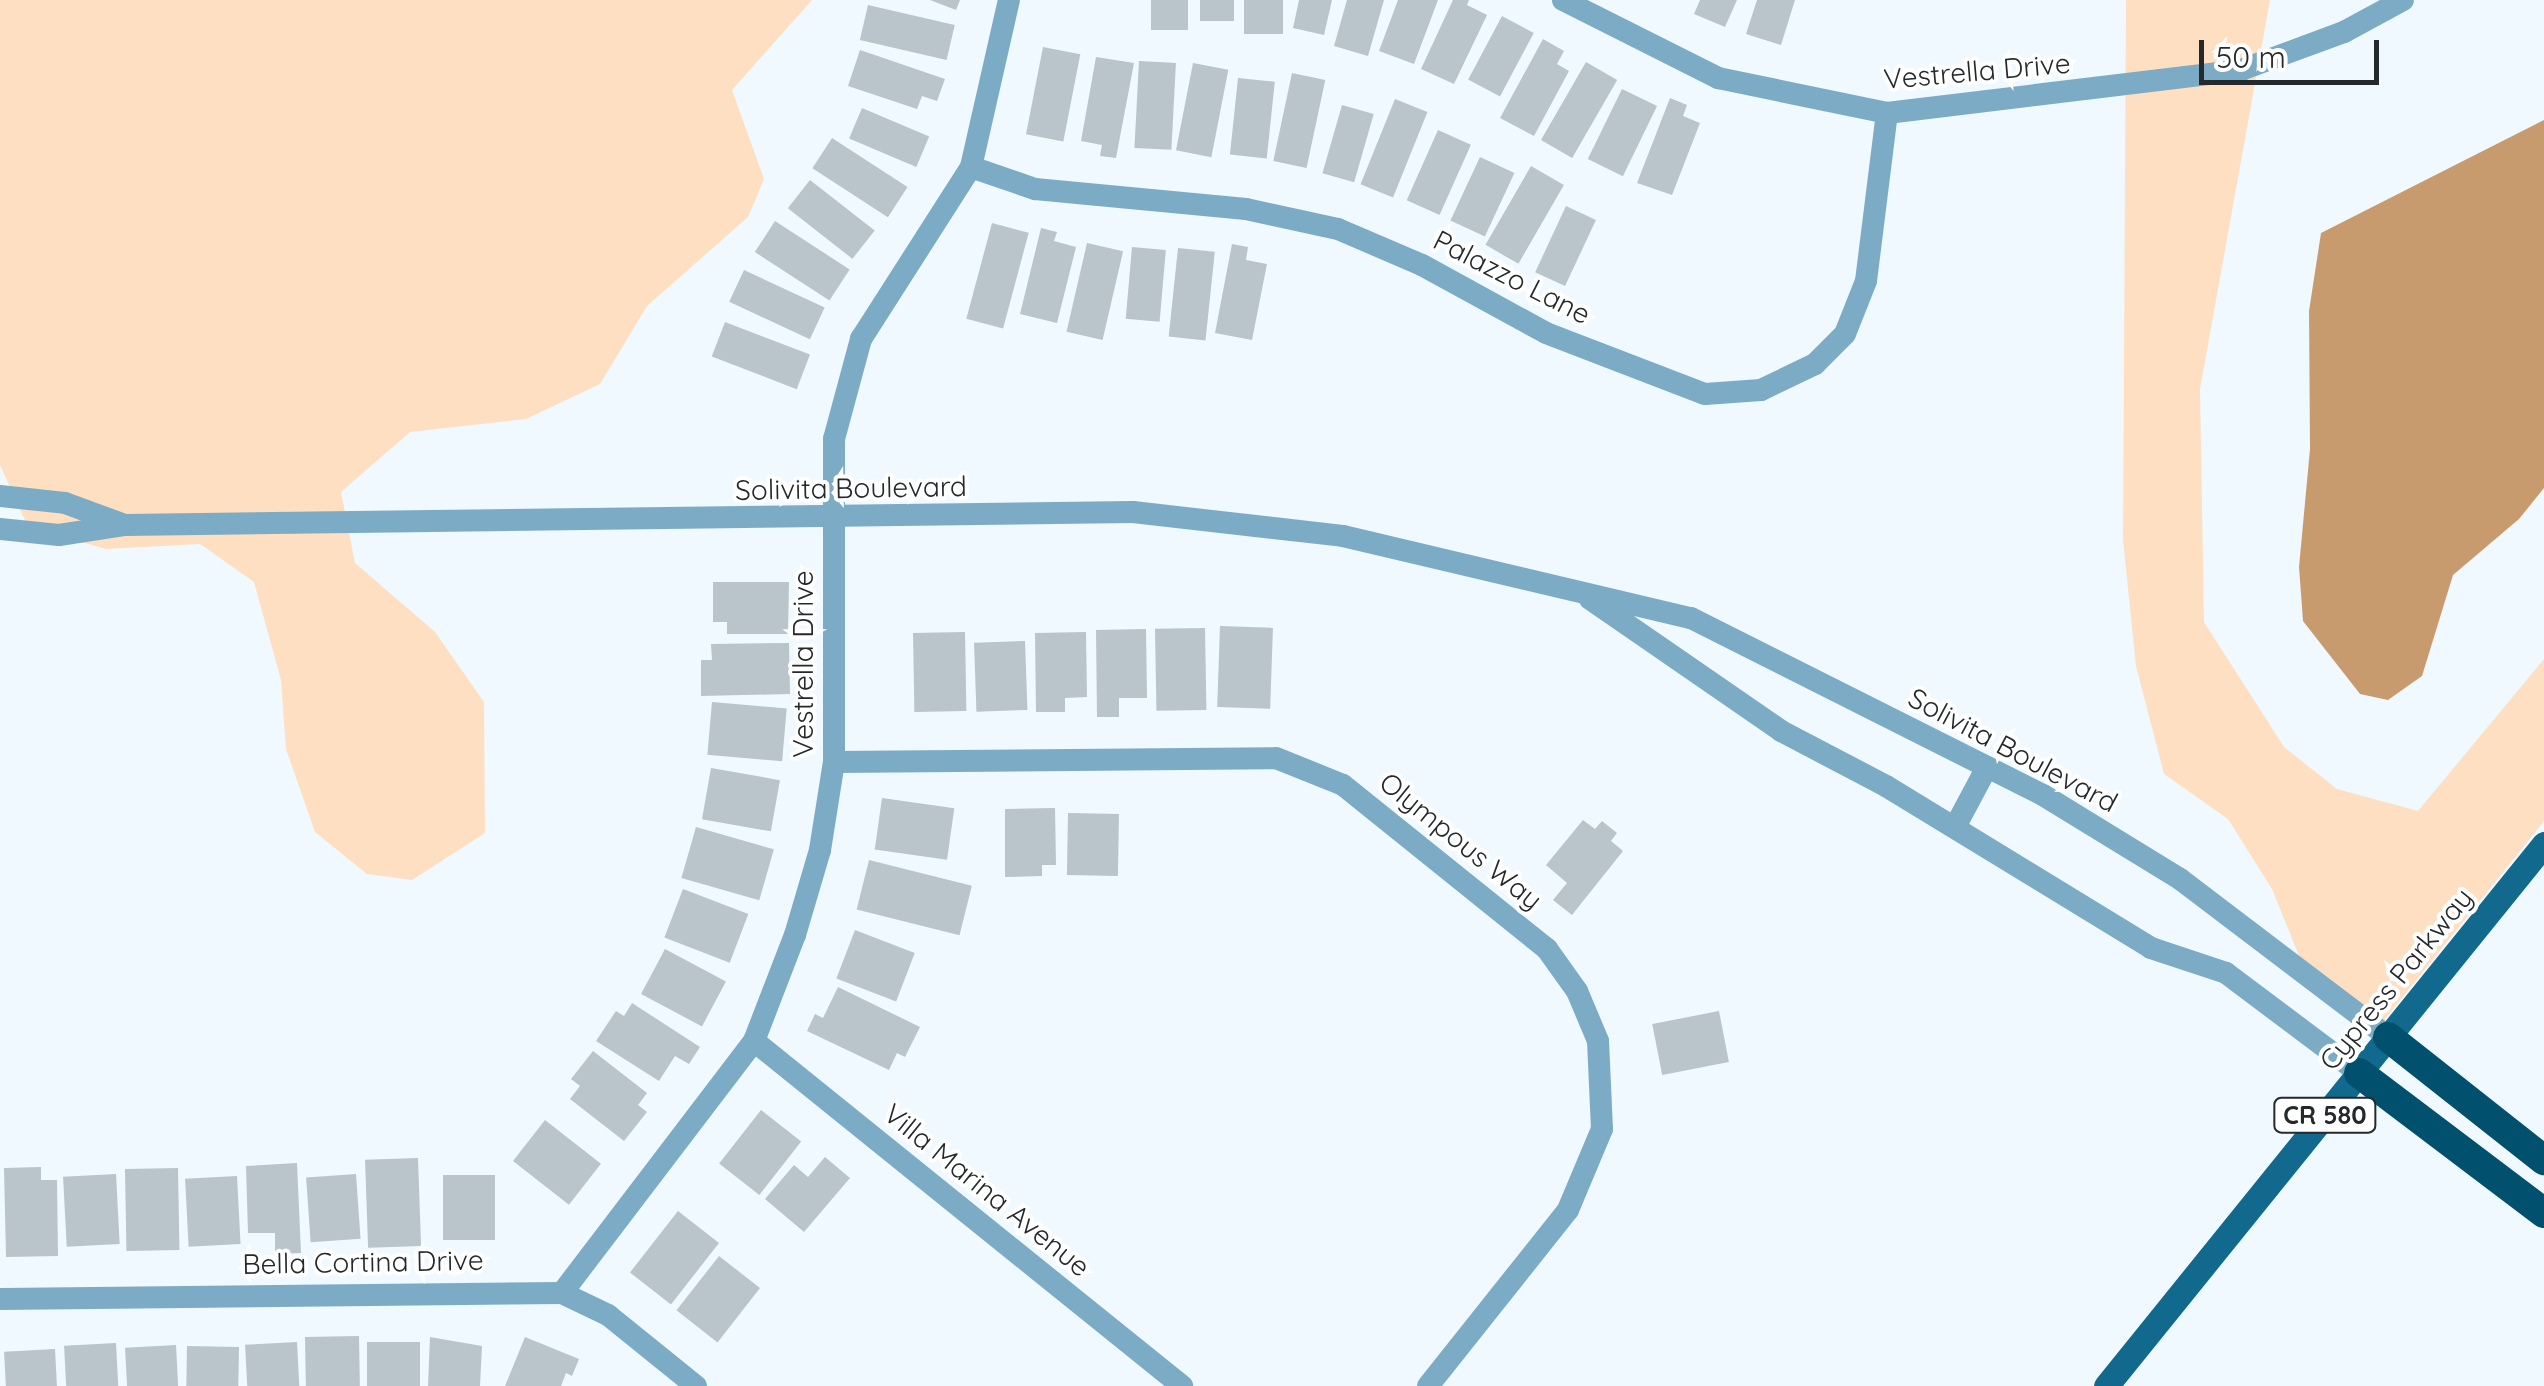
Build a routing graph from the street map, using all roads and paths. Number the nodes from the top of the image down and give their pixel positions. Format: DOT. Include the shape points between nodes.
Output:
graph roads {
  1 [pos="1009,0"];
  2 [pos="1563,0"];
  3 [pos="2403,0"];
  4 [pos="1887,113"];
  5 [pos="971,167"];
  6 [pos="0,496"];
  7 [pos="831,518"];
  8 [pos="125,525"];
  9 [pos="0,529"];
  10 [pos="1571,586"];
  11 [pos="834,762"];
  12 [pos="1987,766"];
  13 [pos="1956,827"];
  14 [pos="2544,844"];
  15 [pos="2388,1037"];
  16 [pos="754,1040"];
  17 [pos="2359,1073"];
  18 [pos="2544,1160"];
  19 [pos="2544,1213"];
  20 [pos="562,1292"];
  21 [pos="0,1300"];
  22 [pos="696,1386"];
  23 [pos="1182,1386"];
  24 [pos="1428,1386"];
  25 [pos="2106,1386"];
  1 -- 5 [label="street, Vestrella Drive"];
  2 -- 4 [label="street, Vestrella Drive" via="1718,78"];
  3 -- 4 [label="street, Vestrella Drive" via="2344,32 2241,70"];
  4 -- 5 [label="street, Palazzo Lane" via="1866,281 1845,334 1815,364 1779,382 1724,393 1705,394 1546,333 1422,264 1338,229 1246,209 1035,190"];
  5 -- 7 [label="street, Vestrella Drive" via="861,338 834,438"];
  6 -- 8 [label="street, Solivita Boulevard" via="65,503"];
  7 -- 8 [label="street, Solivita Boulevard"];
  7 -- 10 [label="street, Solivita Boulevard" via="1133,512 1343,536"];
  7 -- 11 [label="street, Vestrella Drive"];
  8 -- 9 [label="street, Solivita Boulevard" via="59,535"];
  10 -- 12 [label="street, Solivita Boulevard" via="1691,618"];
  10 -- 13 [label="street, Solivita Boulevard" via="1781,731"];
  11 -- 16 [label="street, Vestrella Drive" via="820,850"];
  11 -- 24 [label="street, Olympous Way" via="1276,758 1344,785 1547,948 1577,991 1598,1041 1602,1129 1568,1210"];
  12 -- 13 [label="street"];
  12 -- 15 [label="street, Solivita Boulevard" via="2180,879"];
  13 -- 17 [label="street, Solivita Boulevard" via="2151,948 2226,972"];
  14 -- 15 [label="main road, Cypress Parkway / CR 580"];
  15 -- 17 [label="main road, Cypress Parkway / CR 580"];
  15 -- 18 [label="highway"];
  16 -- 20 [label="street, Vestrella Drive"];
  16 -- 23 [label="street, Villa Marina Avenue"];
  17 -- 19 [label="highway"];
  17 -- 25 [label="main road, Cypress Parkway / CR 580"];
  20 -- 21 [label="street, Bella Cortina Drive"];
  20 -- 22 [label="street, Bella Cortina Drive" via="608,1315"];
}
